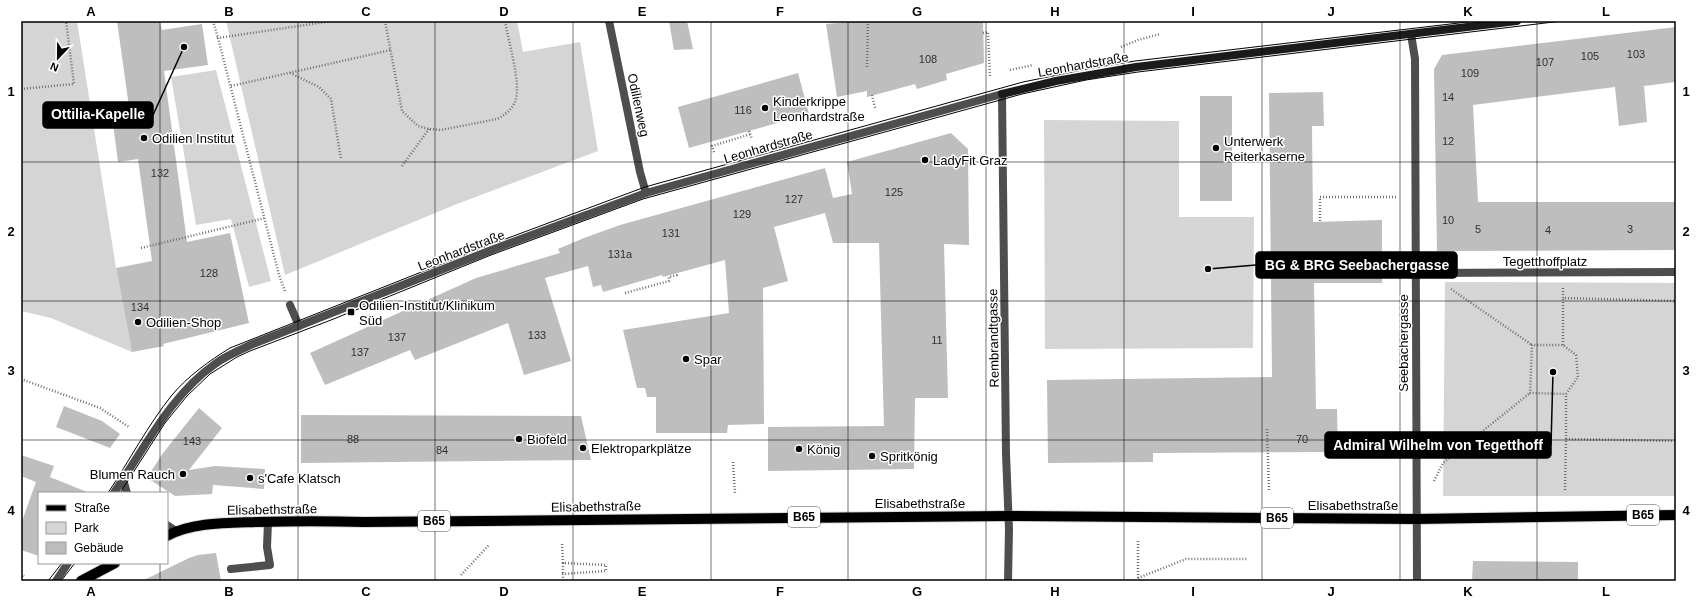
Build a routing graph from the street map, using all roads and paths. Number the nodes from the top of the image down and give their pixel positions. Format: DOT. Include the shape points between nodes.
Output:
graph roads {
  1 [pos="66,21"];
  2 [pos="213,21"];
  3 [pos="332,21"];
  4 [pos="385,21"];
  5 [pos="504,21"];
  6 [pos="609,21"];
  7 [pos="868,21"];
  8 [pos="1517,21"];
  9 [pos="983,33"];
  10 [pos="1160,34"];
  11 [pos="1411,34"];
  12 [pos="218,38"];
  13 [pos="1121,47"];
  14 [pos="391,50"];
  15 [pos="1033,65"];
  16 [pos="867,67"];
  17 [pos="1010,70"];
  18 [pos="289,73"];
  19 [pos="990,76"];
  20 [pos="231,86"];
  21 [pos="21,89"];
  22 [pos="1002,94"];
  23 [pos="872,95"];
  24 [pos="875,108"];
  25 [pos="429,129"];
  26 [pos="749,131"];
  27 [pos="750,134"];
  28 [pos="752,139"];
  29 [pos="714,152"];
  30 [pos="341,159"];
  31 [pos="402,166"];
  32 [pos="646,193"];
  33 [pos="1397,197"];
  34 [pos="265,218"];
  35 [pos="1320,221"];
  36 [pos="141,248"];
  37 [pos="1676,272"];
  38 [pos="677,273"];
  39 [pos="1564,273"];
  40 [pos="1414,274"];
  41 [pos="1447,286"];
  42 [pos="625,292"];
  43 [pos="1563,298"];
  44 [pos="1676,301"];
  45 [pos="290,305"];
  46 [pos="299,326"];
  47 [pos="1532,345"];
  48 [pos="1562,345"];
  49 [pos="21,379"];
  50 [pos="1530,393"];
  51 [pos="1566,394"];
  52 [pos="129,427"];
  53 [pos="1267,430"];
  54 [pos="1566,439"];
  55 [pos="1676,441"];
  56 [pos="733,462"];
  57 [pos="123,479"];
  58 [pos="1434,482"];
  59 [pos="1565,490"];
  60 [pos="115,492"];
  61 [pos="127,492"];
  62 [pos="1269,492"];
  63 [pos="735,494"];
  64 [pos="1676,515"];
  65 [pos="1008,516"];
  66 [pos="1417,518"];
  67 [pos="268,522"];
  68 [pos="172,533"];
  69 [pos="1138,541"];
  70 [pos="562,544"];
  71 [pos="489,545"];
  72 [pos="1247,560"];
  73 [pos="563,563"];
  74 [pos="67,564"];
  75 [pos="113,564"];
  76 [pos="230,569"];
  77 [pos="21,574"];
  78 [pos="563,574"];
  79 [pos="461,575"];
  80 [pos="24,576"];
  81 [pos="1138,579"];
  82 [pos="56,581"];
  83 [pos="81,581"];
  84 [pos="563,581"];
  85 [pos="1008,581"];
  86 [pos="1417,581"];
  1 -- 21 [label="path" via="74,84"];
  2 -- 12 [label="path"];
  3 -- 12 [label="path"];
  4 -- 14 [label="path"];
  5 -- 25 [label="path" via="518,87 511,108 497,119 441,130"];
  6 -- 32 [label="street, Odilienweg"];
  7 -- 16 [label="path"];
  8 -- 11 [label="main road, Leonhardstraße"];
  9 -- 19 [label="path" via="988,32"];
  10 -- 13 [label="path"];
  11 -- 22 [label="main road, Leonhardstraße" via="1136,67 1056,81"];
  11 -- 40 [label="street, Seebachergasse" via="1415,59"];
  12 -- 20 [label="path"];
  14 -- 18 [label="path"];
  14 -- 25 [label="path" via="402,111 418,126"];
  15 -- 17 [label="path"];
  18 -- 20 [label="path"];
  18 -- 30 [label="path" via="319,87 331,99"];
  20 -- 34 [label="path"];
  22 -- 32 [label="street, Leonhardstraße"];
  22 -- 65 [label="street, Rembrandtgasse"];
  23 -- 24 [label="path"];
  25 -- 31 [label="path"];
  26 -- 27 [label="path"];
  27 -- 28 [label="path"];
  27 -- 29 [label="path" via="712,146"];
  32 -- 46 [label="street, Leonhardstraße" via="494,249"];
  33 -- 35 [label="path" via="1320,197"];
  34 -- 36 [label="path"];
  34 -- 45 [label="path" via="279,275"];
  37 -- 39 [label="street, Tegetthoffplatz"];
  38 -- 42 [label="path" via="669,277 669,281"];
  39 -- 40 [label="street, Tegetthoffplatz"];
  39 -- 43 [label="path"];
  40 -- 66 [label="street, Seebachergasse"];
  41 -- 47 [label="path"];
  43 -- 44 [label="path"];
  43 -- 48 [label="path"];
  45 -- 46 [label="street"];
  46 -- 57 [label="street, Leonhardstraße" via="253,344 216,363 186,389 166,413"];
  47 -- 48 [label="path"];
  47 -- 50 [label="path"];
  48 -- 51 [label="path" via="1576,355 1578,377"];
  49 -- 52 [label="path" via="100,408"];
  50 -- 51 [label="path"];
  50 -- 58 [label="path" via="1443,463"];
  51 -- 54 [label="path"];
  53 -- 62 [label="path"];
  54 -- 55 [label="path"];
  54 -- 59 [label="path"];
  56 -- 63 [label="path"];
  57 -- 60 [label="street, Leonhardstraße"];
  57 -- 61 [label="street"];
  64 -- 66 [label="main road, Elisabethstraße / B65"];
  65 -- 66 [label="main road, Elisabethstraße / B65"];
  65 -- 67 [label="main road, Elisabethstraße / B65"];
  65 -- 85 [label="street, Rembrandtgasse"];
  66 -- 86 [label="street, Seebachergasse"];
  67 -- 68 [label="main road, Elisabethstraße / B65" via="219,523"];
  67 -- 76 [label="street" via="267,546 270,565"];
  69 -- 81 [label="path"];
  70 -- 73 [label="path"];
  71 -- 79 [label="path"];
  72 -- 81 [label="path" via="1186,559"];
  73 -- 78 [label="path"];
  73 -- 78 [label="path" via="606,565 606,571"];
  74 -- 82 [label="street"];
  75 -- 83 [label="main road"];
  77 -- 80 [label="path"];
  78 -- 84 [label="path"];
}
